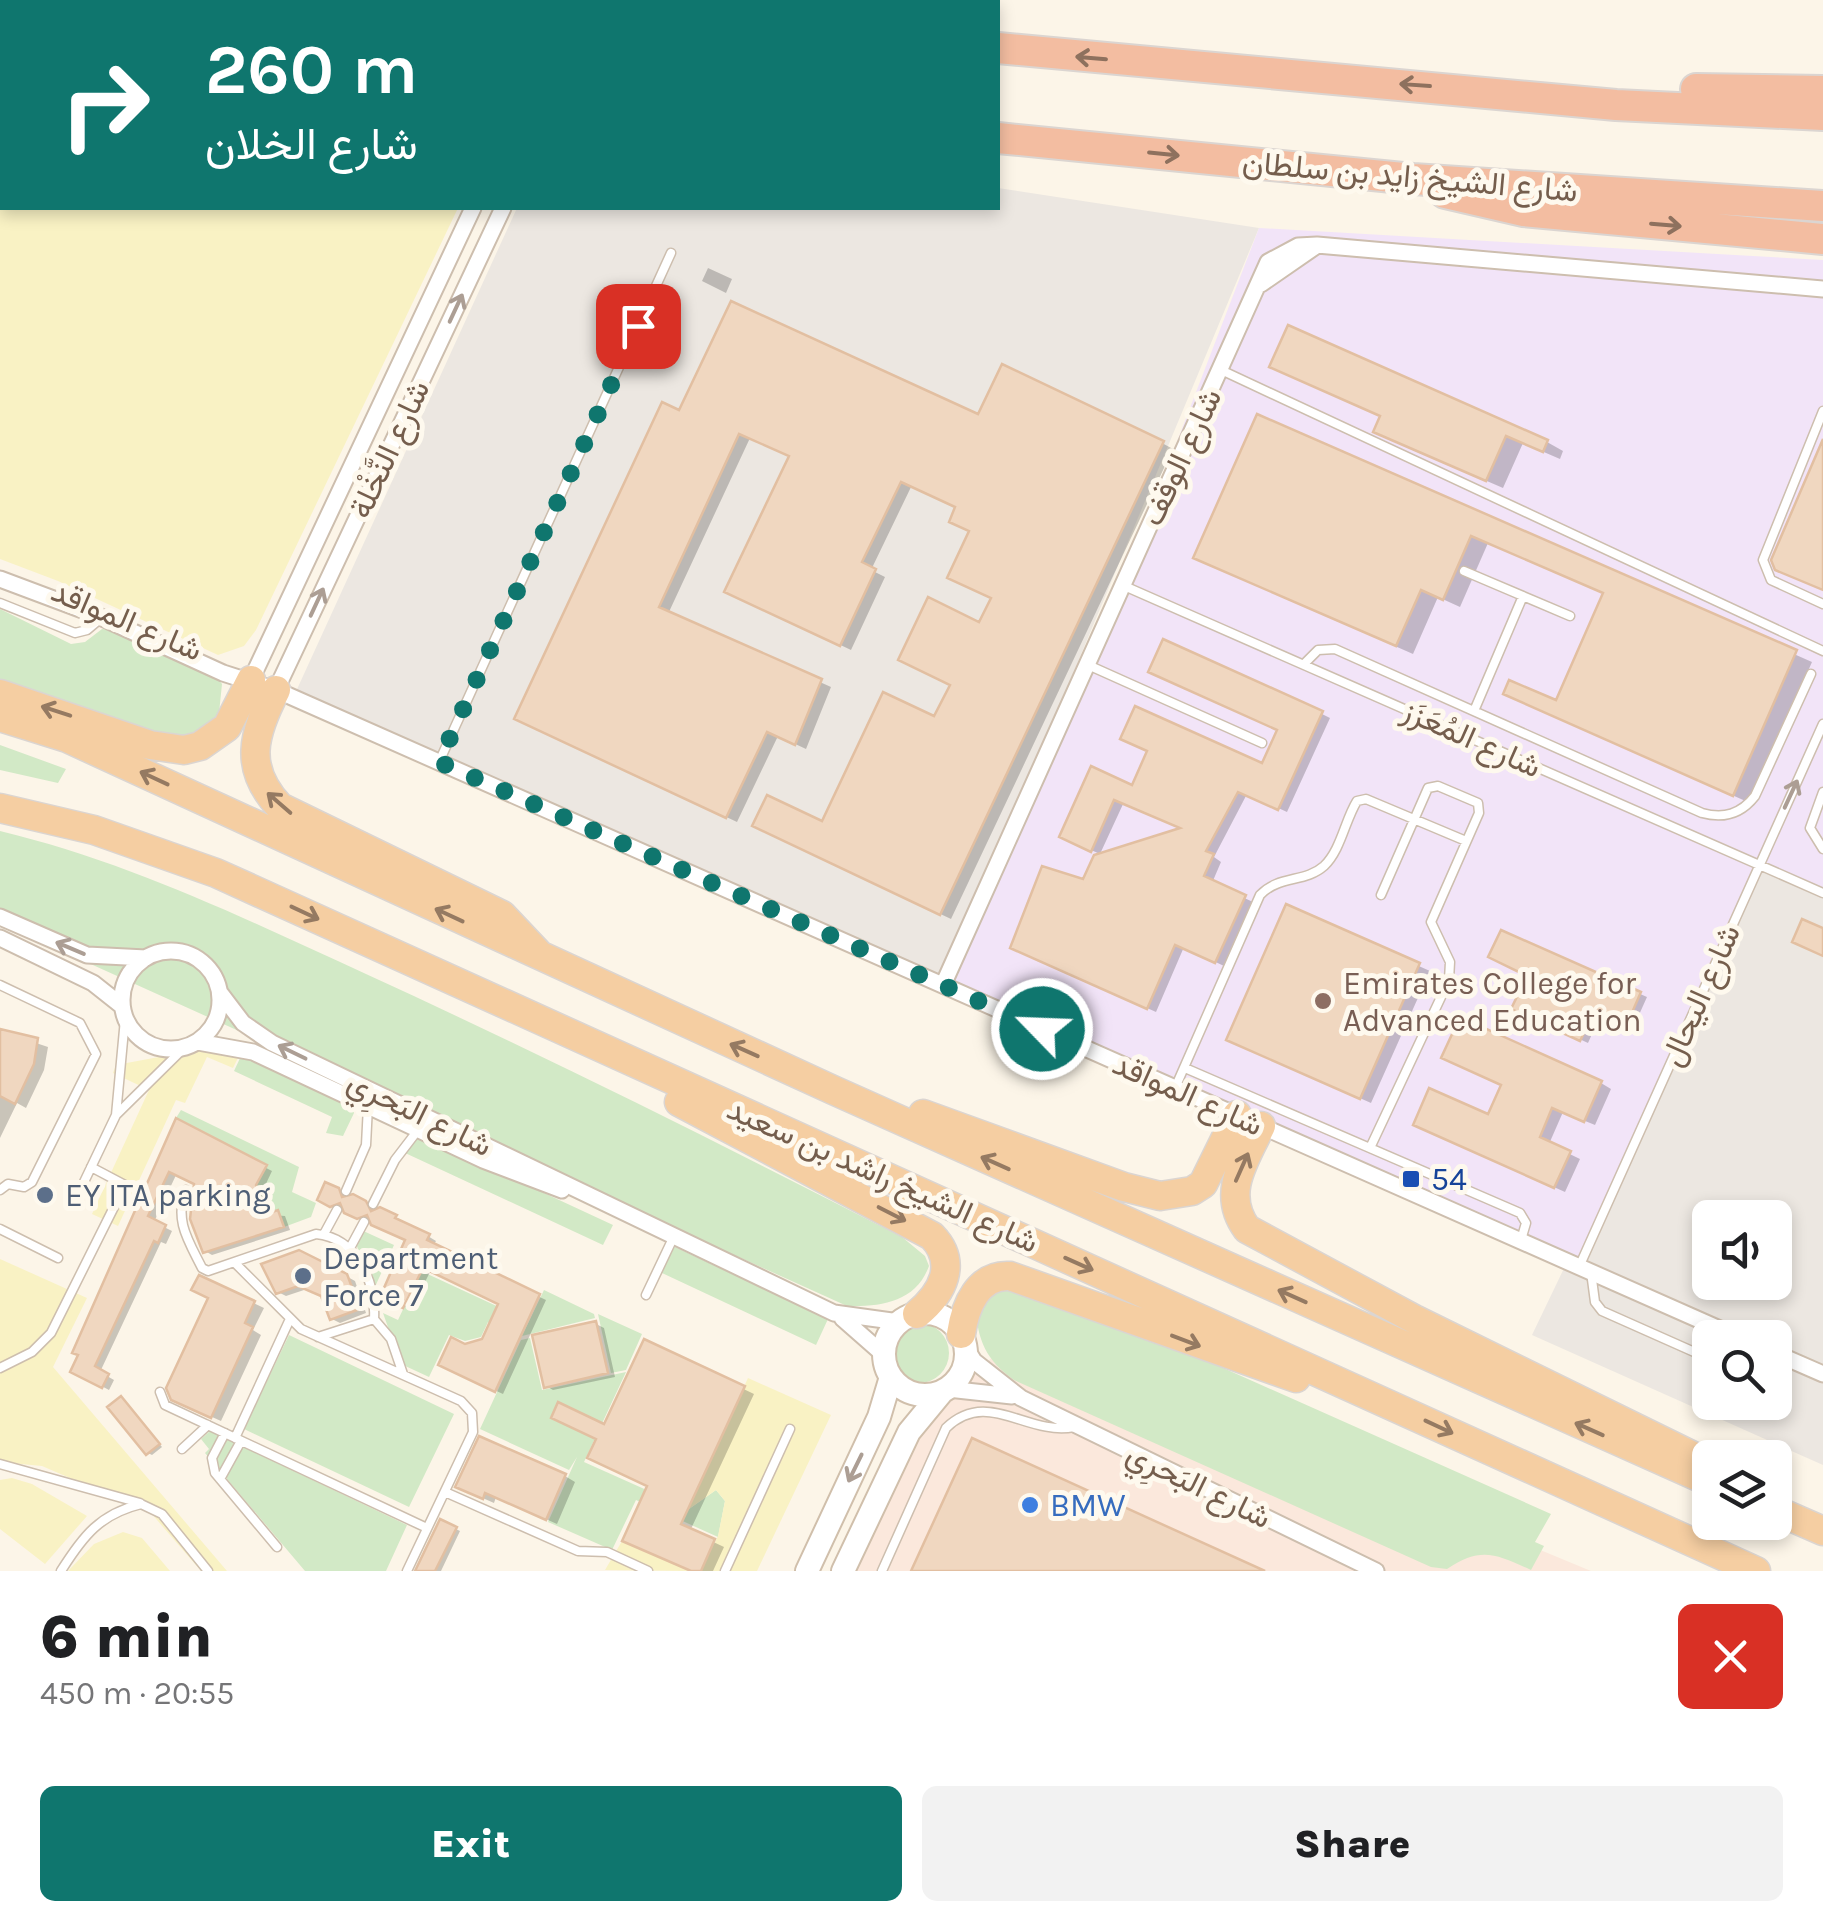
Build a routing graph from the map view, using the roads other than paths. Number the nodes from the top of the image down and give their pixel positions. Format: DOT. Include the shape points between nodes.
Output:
graph roads {
  1 [pos="1000,48"];
  2 [pos="1486,90"];
  3 [pos="1823,91"];
  4 [pos="1823,115"];
  5 [pos="1000,138"];
  6 [pos="1413,179"];
  7 [pos="1823,206"];
  8 [pos="472,210"];
  9 [pos="502,210"];
  10 [pos="1823,238"];
  11 [pos="670,253"];
  12 [pos="1823,289"];
  13 [pos="1221,370"];
  14 [pos="1823,411"];
  15 [pos="0,570"];
  16 [pos="1464,571"];
  17 [pos="0,579"];
  18 [pos="1122,584"];
  19 [pos="1523,596"];
  20 [pos="0,603"];
  21 [pos="1823,604"];
  22 [pos="1570,616"];
  23 [pos="102,618"];
  24 [pos="1823,651"];
  25 [pos="1086,664"];
  26 [pos="1304,664"];
  27 [pos="1811,674"];
  28 [pos="263,685"];
  29 [pos="0,694"];
  30 [pos="1474,711"];
  31 [pos="0,717"];
  32 [pos="1823,724"];
  33 [pos="1262,743"];
  34 [pos="439,762"];
  35 [pos="1823,792"];
  36 [pos="0,808"];
  37 [pos="1702,813"];
  38 [pos="1413,818"];
  39 [pos="1692,835"];
  40 [pos="1466,841"];
  41 [pos="1823,849"];
  42 [pos="1758,864"];
  43 [pos="1823,893"];
  44 [pos="1381,895"];
  45 [pos="0,917"];
  46 [pos="0,938"];
  47 [pos="540,957"];
  48 [pos="146,958"];
  49 [pos="0,985"];
  50 [pos="943,985"];
  51 [pos="466,988"];
  52 [pos="220,994"];
  53 [pos="124,1012"];
  54 [pos="191,1045"];
  55 [pos="1185,1068"];
  56 [pos="1175,1088"];
  57 [pos="833,1090"];
  58 [pos="368,1106"];
  59 [pos="116,1115"];
  60 [pos="1249,1121"];
  61 [pos="418,1130"];
  62 [pos="1370,1148"];
  63 [pos="91,1167"];
  64 [pos="0,1190"];
  65 [pos="186,1190"];
  66 [pos="346,1191"];
  67 [pos="74,1203"];
  68 [pos="373,1204"];
  69 [pos="337,1210"];
  70 [pos="632,1216"];
  71 [pos="364,1222"];
  72 [pos="0,1229"];
  73 [pos="324,1234"];
  74 [pos="674,1236"];
  75 [pos="1520,1241"];
  76 [pos="350,1248"];
  77 [pos="58,1258"];
  78 [pos="235,1263"];
  79 [pos="1585,1269"];
  80 [pos="646,1295"];
  81 [pos="834,1313"];
  82 [pos="908,1318"];
  83 [pos="374,1319"];
  84 [pos="1700,1320"];
  85 [pos="290,1321"];
  86 [pos="318,1338"];
  87 [pos="964,1341"];
  88 [pos="1692,1351"];
  89 [pos="883,1354"];
  90 [pos="1792,1360"];
  91 [pos="0,1368"];
  92 [pos="1823,1374"];
  93 [pos="403,1376"];
  94 [pos="890,1378"];
  95 [pos="945,1390"];
  96 [pos="160,1392"];
  97 [pos="1021,1398"];
  98 [pos="1402,1410"];
  99 [pos="208,1425"];
  100 [pos="1078,1426"];
  101 [pos="790,1429"];
  102 [pos="225,1433"];
  103 [pos="238,1439"];
  104 [pos="182,1450"];
  105 [pos="1692,1456"];
  106 [pos="0,1464"];
  107 [pos="1692,1474"];
  108 [pos="220,1479"];
  109 [pos="444,1492"];
  110 [pos="141,1504"];
  111 [pos="1792,1517"];
  112 [pos="427,1528"];
  113 [pos="1823,1531"];
  114 [pos="1686,1540"];
  115 [pos="277,1548"];
  116 [pos="61,1571"];
  117 [pos="208,1571"];
  118 [pos="407,1571"];
  119 [pos="648,1571"];
  120 [pos="725,1571"];
  121 [pos="807,1571"];
  122 [pos="843,1571"];
  123 [pos="882,1571"];
  124 [pos="1376,1571"];
  125 [pos="1730,1571"];
  126 [pos="1756,1571"];
  2 -- 1 [label="highway, one-way"];
  2 -- 3 [label="highway"];
  2 -- 4 [label="highway" via="1616,105"];
  5 -- 6 [label="highway, شارع الشيخ زايد بن سلطان, one-way"];
  6 -- 7 [label="highway, شارع الشيخ زايد بن سلطان"];
  6 -- 10 [label="highway, one-way" via="1523,211"];
  8 -- 28 [label="street, شارع النَّخْلة"];
  28 -- 9 [label="street, شارع النَّخْلة, one-way"];
  11 -- 34 [label="lane"];
  12 -- 13 [label="street" via="1317,245 1251,294"];
  13 -- 18 [label="street, شارع الوقف"];
  13 -- 24 [label="lane, شارع الوقف"];
  14 -- 21 [label="lane" via="1763,560 1771,580"];
  15 -- 28 [label="street, شارع المواقد" via="228,663"];
  16 -- 19 [label="lane"];
  17 -- 23 [label="street, شارع المواقد"];
  18 -- 25 [label="street, شارع الوقف"];
  18 -- 26 [label="lane, شارع المُعَزَز"];
  19 -- 22 [label="lane"];
  19 -- 30 [label="lane"];
  20 -- 23 [label="lane" via="75,633"];
  23 -- 28 [label="street, شارع المواقد"];
  25 -- 33 [label="lane"];
  25 -- 50 [label="street, شارع الوقف"];
  26 -- 30 [label="lane" via="1318,650 1334,649"];
  26 -- 39 [label="lane, شارع المُعَزَز"];
  27 -- 37 [label="lane" via="1749,804 1732,814"];
  28 -- 29 [label="highway, one-way" via="215,738 184,750 150,745"];
  28 -- 34 [label="street, شارع المواقد"];
  47 -- 28 [label="highway, one-way" via="502,916 280,808 266,793 253,755"];
  30 -- 37 [label="lane"];
  47 -- 31 [label="highway, شارع الشيخ راشد بن سعيد, one-way" via="67,738"];
  42 -- 32 [label="lane, شارع اليحال, one-way"];
  34 -- 50 [label="street, شارع المواقد"];
  35 -- 41 [label="lane" via="1810,828"];
  36 -- 51 [label="highway, شارع الشيخ راشد بن سعيد, one-way" via="156,849"];
  37 -- 39 [label="lane"];
  38 -- 40 [label="lane"];
  38 -- 40 [label="lane" via="1430,786 1475,801 1479,813"];
  38 -- 44 [label="lane"];
  38 -- 55 [label="lane" via="1360,799 1327,863 1314,873 1276,881 1260,896"];
  39 -- 42 [label="lane, شارع المُعَزَز"];
  40 -- 62 [label="lane" via="1431,922 1450,962 1449,980"];
  42 -- 43 [label="lane, شارع المُعَزَز"];
  42 -- 79 [label="lane, شارع اليحال"];
  48 -- 45 [label="street, one-way" via="87,956"];
  46 -- 53 [label="street" via="94,983"];
  57 -- 47 [label="highway, شارع الشيخ راشد بن سعيد, one-way"];
  48 -- 52 [label="street" via="161,952 193,956"];
  48 -- 53 [label="street" via="127,978"];
  49 -- 64 [label="lane" via="75,1020 96,1054 32,1182"];
  50 -- 56 [label="street, شارع المواقد"];
  51 -- 82 [label="highway, one-way" via="932,1236 946,1257 944,1280 938,1294"];
  51 -- 98 [label="highway, شارع الشيخ راشد بن سعيد, one-way"];
  52 -- 54 [label="street" via="216,1022"];
  70 -- 52 [label="street, شارع البَحرِي, one-way" via="272,1043 243,1023"];
  53 -- 54 [label="street" via="143,1041 170,1050"];
  53 -- 59 [label="lane"];
  54 -- 58 [label="street, شارع البَحرِي" via="253,1052"];
  54 -- 59 [label="lane"];
  55 -- 56 [label="lane"];
  55 -- 62 [label="lane"];
  56 -- 60 [label="street, شارع المواقد"];
  57 -- 60 [label="highway" via="949,1122 1160,1196 1203,1184"];
  107 -- 57 [label="highway, شارع الشيخ راشد بن سعيد, one-way"];
  58 -- 61 [label="street, شارع البَحرِي"];
  58 -- 66 [label="lane" via="366,1145"];
  59 -- 63 [label="lane"];
  60 -- 75 [label="street, شارع المواقد"];
  105 -- 60 [label="highway, one-way" via="1247,1229 1234,1188"];
  61 -- 68 [label="lane"];
  61 -- 70 [label="street, شارع البَحرِي"];
  62 -- 75 [label="lane" via="1520,1212 1526,1223"];
  63 -- 67 [label="lane"];
  63 -- 91 [label="lane" via="125,1186 50,1333 32,1352"];
  65 -- 78 [label="lane" via="180,1216 202,1268"];
  69 -- 73 [label="lane"];
  70 -- 74 [label="street, شارع البَحرِي"];
  71 -- 76 [label="lane"];
  72 -- 77 [label="lane"];
  73 -- 76 [label="lane"];
  73 -- 78 [label="lane"];
  74 -- 80 [label="lane"];
  74 -- 81 [label="street, شارع البَحرِي"];
  75 -- 79 [label="street, شارع المواقد"];
  76 -- 83 [label="lane" via="375,1295"];
  78 -- 85 [label="lane"];
  79 -- 84 [label="street, شارع المواقد"];
  79 -- 88 [label="lane" via="1602,1310"];
  81 -- 82 [label="street, شارع البَحرِي"];
  81 -- 89 [label="street, شارع البَحرِي"];
  82 -- 87 [label="main road" via="942,1316"];
  82 -- 89 [label="main road" via="891,1330"];
  83 -- 86 [label="lane"];
  83 -- 93 [label="lane" via="391,1339"];
  85 -- 86 [label="lane"];
  85 -- 103 [label="lane"];
  86 -- 93 [label="lane"];
  87 -- 95 [label="main road" via="966,1364"];
  87 -- 97 [label="street, شارع البَحرِي" via="974,1361"];
  87 -- 98 [label="highway, one-way" via="966,1312 981,1285 1010,1276 1234,1360"];
  89 -- 94 [label="main road"];
  90 -- 92 [label="street"];
  93 -- 109 [label="lane" via="461,1401 472,1414 473,1432"];
  94 -- 95 [label="main road" via="919,1396"];
  94 -- 121 [label="main road, one-way" via="879,1417"];
  95 -- 97 [label="street, شارع البَحرِي"];
  95 -- 122 [label="main road" via="910,1432"];
  96 -- 99 [label="lane" via="165,1405"];
  97 -- 100 [label="street, شارع البَحرِي"];
  98 -- 114 [label="highway, شارع الشيخ راشد بن سعيد, one-way"];
  99 -- 102 [label="lane"];
  99 -- 104 [label="lane"];
  100 -- 123 [label="lane" via="1038,1427 986,1410 954,1421"];
  100 -- 124 [label="street, شارع البَحرِي"];
  101 -- 120 [label="lane"];
  102 -- 103 [label="lane"];
  102 -- 108 [label="lane" via="212,1458"];
  103 -- 108 [label="lane"];
  103 -- 112 [label="lane"];
  106 -- 110 [label="lane"];
  108 -- 115 [label="lane"];
  109 -- 112 [label="lane"];
  109 -- 119 [label="lane" via="578,1551 607,1552"];
  110 -- 116 [label="lane" via="98,1522"];
  110 -- 117 [label="lane" via="162,1514"];
  111 -- 113 [label="highway"];
  112 -- 118 [label="lane"];
  114 -- 125 [label="highway"];
  114 -- 126 [label="highway, شارع الشيخ راشد بن سعيد"];
}
